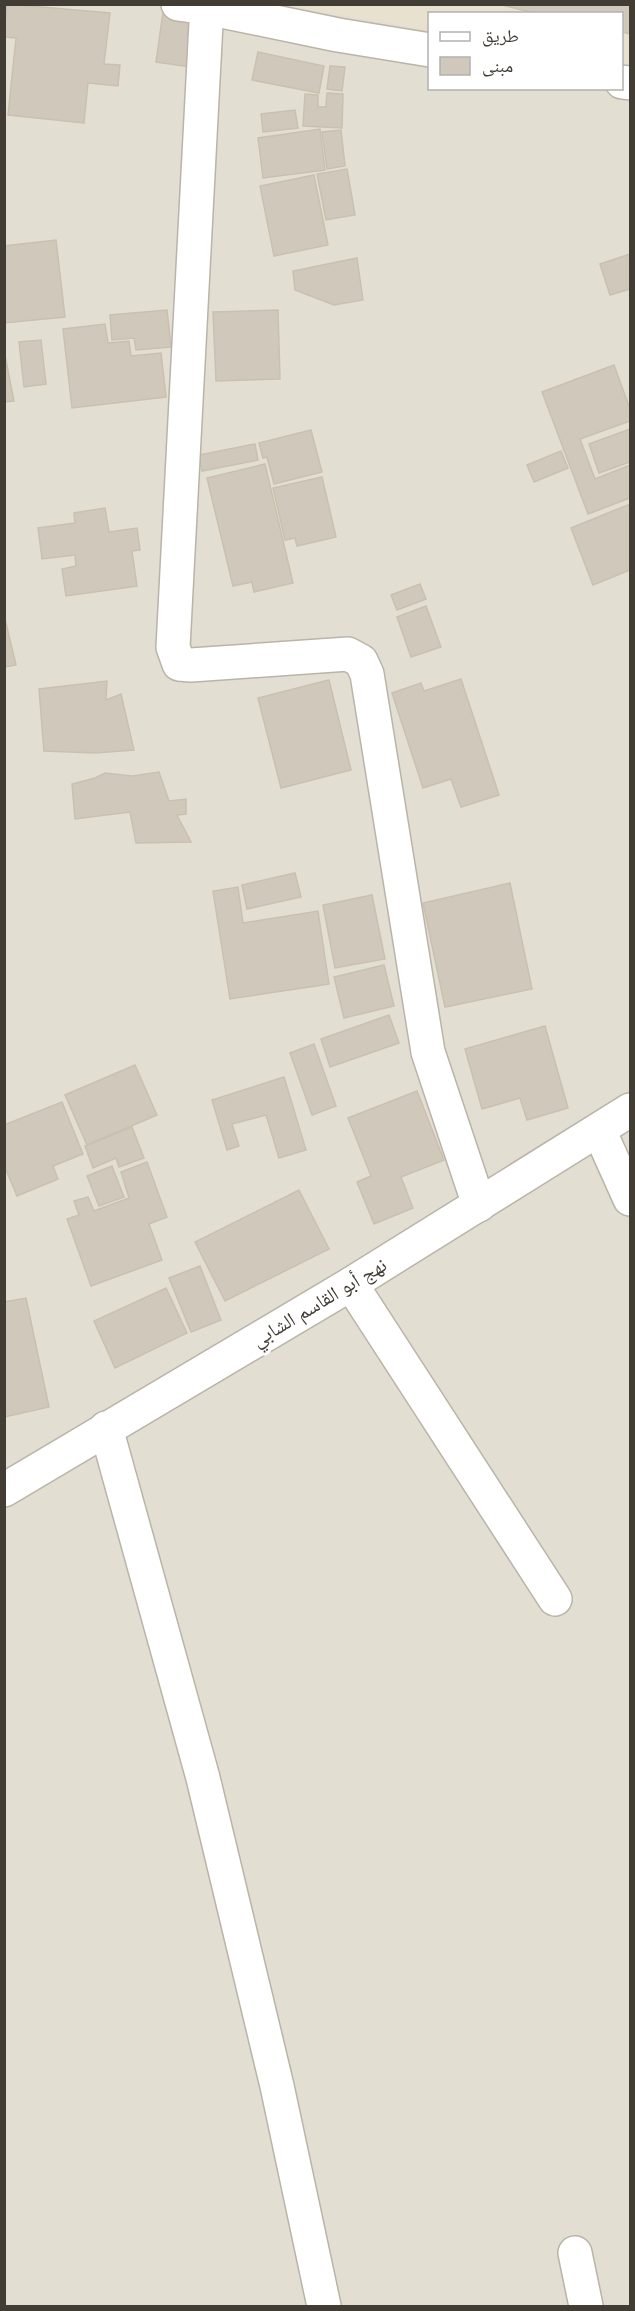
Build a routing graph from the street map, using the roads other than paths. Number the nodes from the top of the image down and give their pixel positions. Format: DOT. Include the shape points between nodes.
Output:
graph roads {
  1 [pos="198,6"];
  2 [pos="428,50"];
  3 [pos="630,1110"];
  4 [pos="599,1130"];
  5 [pos="630,1199"];
  6 [pos="479,1205"];
  7 [pos="351,1284"];
  8 [pos="106,1428"];
  9 [pos="4,1490"];
  10 [pos="555,1599"];
  11 [pos="575,2253"];
  12 [pos="324,2307"];
  13 [pos="586,2307"];
  1 -- 2 [label="street"];
  1 -- 6 [label="street" via="173,647 179,664 191,665 348,654 361,661 367,674 428,1052"];
  3 -- 4 [label="street, نهج أبو القاسم الشابي"];
  4 -- 5 [label="street"];
  4 -- 6 [label="street, نهج أبو القاسم الشابي"];
  6 -- 7 [label="street, نهج أبو القاسم الشابي"];
  7 -- 8 [label="street, نهج أبو القاسم الشابي"];
  7 -- 10 [label="street"];
  8 -- 9 [label="street, نهج أبو القاسم الشابي"];
  8 -- 12 [label="street" via="203,1778 277,2086"];
  11 -- 13 [label="street"];
}
